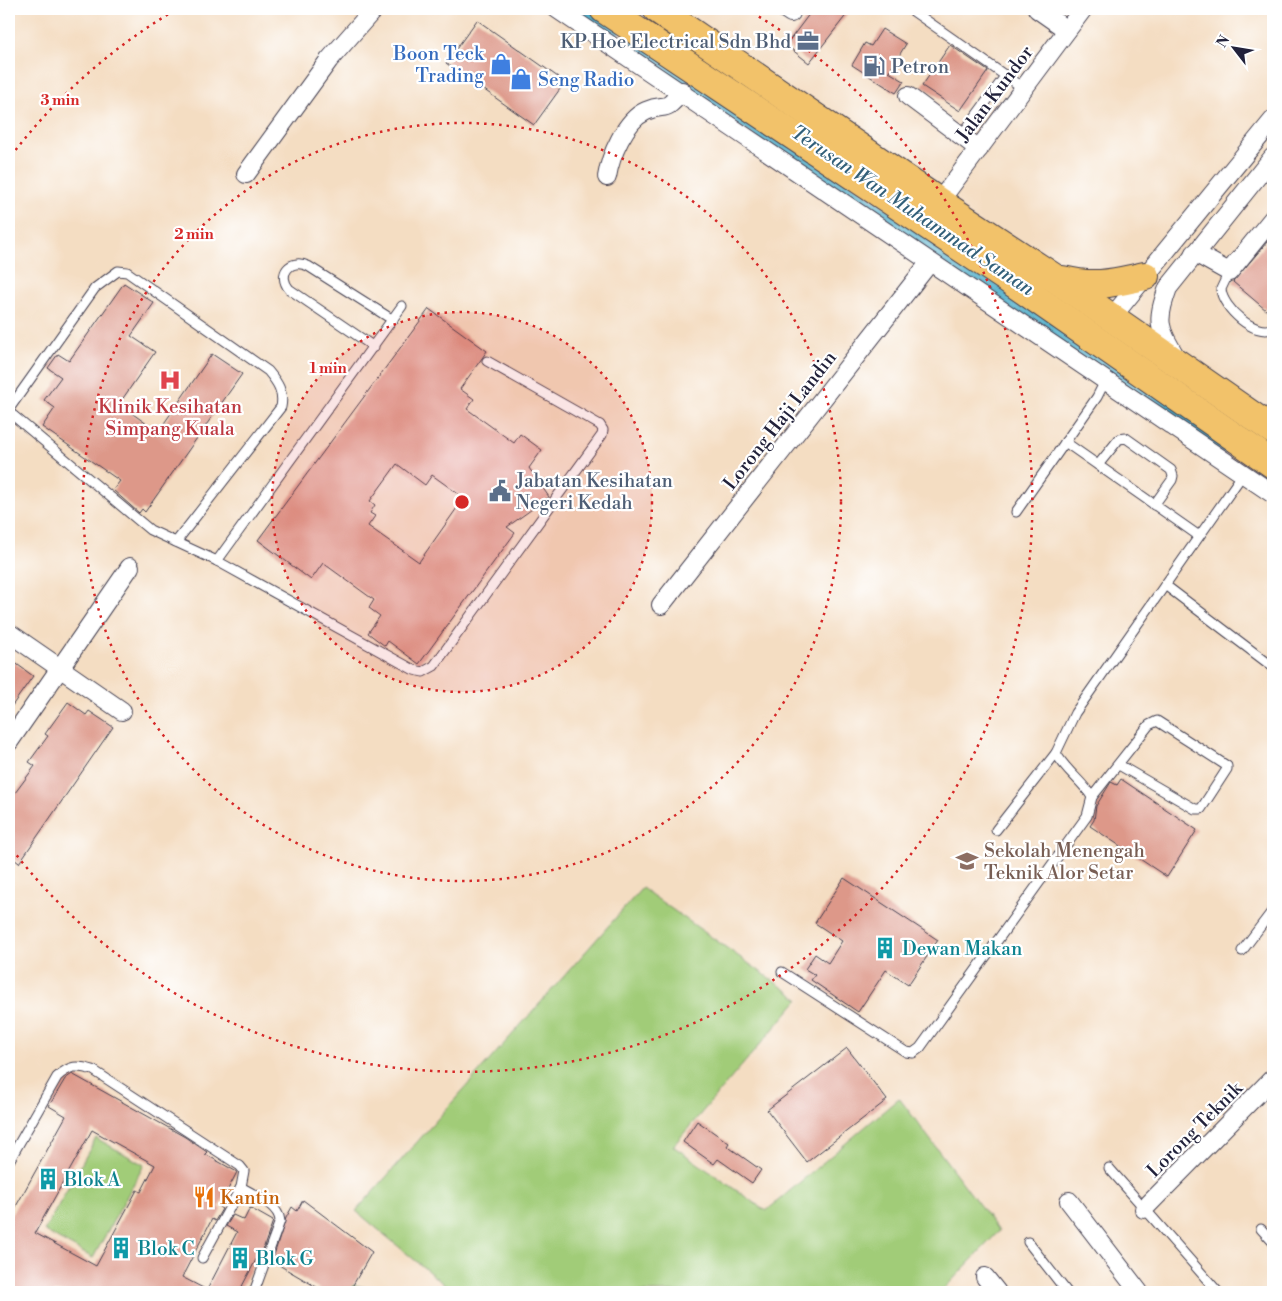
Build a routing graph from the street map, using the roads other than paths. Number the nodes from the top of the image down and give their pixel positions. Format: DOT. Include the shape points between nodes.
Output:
graph roads {
  1 [pos="374,9"];
  2 [pos="557,9"];
  3 [pos="604,9"];
  4 [pos="657,9"];
  5 [pos="910,9"];
  6 [pos="1037,9"];
  7 [pos="1083,9"];
  8 [pos="1067,30"];
  9 [pos="1006,75"];
  10 [pos="1023,88"];
  11 [pos="682,91"];
  12 [pos="908,96"];
  13 [pos="1273,120"];
  14 [pos="961,136"];
  15 [pos="979,149"];
  16 [pos="1273,157"];
  17 [pos="246,174"];
  18 [pos="607,177"];
  19 [pos="939,202"];
  20 [pos="1273,218"];
  21 [pos="1195,253"];
  22 [pos="930,262"];
  23 [pos="1228,272"];
  24 [pos="1145,276"];
  25 [pos="1056,279"];
  26 [pos="402,306"];
  27 [pos="1112,317"];
  28 [pos="393,320"];
  29 [pos="1273,328"];
  30 [pos="374,346"];
  31 [pos="487,361"];
  32 [pos="1183,369"];
  33 [pos="1105,381"];
  34 [pos="9,408"];
  35 [pos="9,412"];
  36 [pos="1273,430"];
  37 [pos="1066,442"];
  38 [pos="1251,464"];
  39 [pos="1098,465"];
  40 [pos="1273,494"];
  41 [pos="1154,505"];
  42 [pos="1016,512"];
  43 [pos="1199,536"];
  44 [pos="176,542"];
  45 [pos="217,561"];
  46 [pos="130,567"];
  47 [pos="1165,585"];
  48 [pos="661,606"];
  49 [pos="9,633"];
  50 [pos="1273,667"];
  51 [pos="60,668"];
  52 [pos="122,711"];
  53 [pos="9,742"];
  54 [pos="1056,753"];
  55 [pos="1119,765"];
  56 [pos="1092,797"];
  57 [pos="996,830"];
  58 [pos="1273,910"];
  59 [pos="1242,951"];
  60 [pos="782,972"];
  61 [pos="1273,1078"];
  62 [pos="9,1161"];
  63 [pos="1109,1168"];
  64 [pos="241,1187"];
  65 [pos="1069,1201"];
  66 [pos="1144,1209"];
  67 [pos="1262,1229"];
  68 [pos="1028,1242"];
  69 [pos="1273,1242"];
  70 [pos="202,1258"];
  71 [pos="985,1277"];
  72 [pos="254,1292"];
  73 [pos="997,1292"];
  74 [pos="1067,1292"];
  75 [pos="1139,1292"];
  76 [pos="1218,1292"];
  1 -- 17 [label="street" via="329,60"];
  2 -- 11 [label="street"];
  3 -- 38 [label="main road" via="1056,312"];
  4 -- 19 [label="main road"];
  5 -- 9 [label="lane"];
  6 -- 8 [label="street"];
  7 -- 8 [label="street, Jalan Kundor"];
  8 -- 10 [label="street, Jalan Kundor"];
  9 -- 10 [label="lane"];
  9 -- 14 [label="lane"];
  10 -- 15 [label="street, Jalan Kundor"];
  11 -- 18 [label="street" via="668,107 644,112 632,124 613,152"];
  11 -- 22 [label="street"];
  12 -- 14 [label="street"];
  13 -- 24 [label="street"];
  14 -- 15 [label="street"];
  15 -- 19 [label="street, Jalan Kundor"];
  16 -- 21 [label="street"];
  19 -- 25 [label="main road"];
  20 -- 23 [label="street"];
  21 -- 23 [label="street"];
  21 -- 32 [label="street" via="1168,288 1160,311 1165,337"];
  22 -- 33 [label="street"];
  22 -- 48 [label="street, Lorong Haji Landin"];
  23 -- 29 [label="lane" via="1221,290 1226,306 1259,330 1267,332"];
  24 -- 25 [label="main road" via="1107,285 1086,286"];
  24 -- 27 [label="street"];
  25 -- 27 [label="main road"];
  26 -- 28 [label="lane"];
  27 -- 32 [label="main road"];
  28 -- 30 [label="lane"];
  28 -- 30 [label="lane" via="301,262 287,268 284,283 289,289"];
  30 -- 45 [label="lane"];
  31 -- 45 [label="lane" via="600,424 603,430 434,666 423,672 414,670"];
  32 -- 36 [label="main road"];
  33 -- 37 [label="lane"];
  33 -- 38 [label="street"];
  34 -- 44 [label="lane" via="95,288 118,271 128,272 268,371 284,396 281,407"];
  35 -- 44 [label="lane" via="150,530"];
  37 -- 39 [label="lane"];
  37 -- 42 [label="lane"];
  38 -- 40 [label="street"];
  38 -- 43 [label="lane"];
  39 -- 41 [label="lane"];
  39 -- 41 [label="lane" via="1119,439 1126,438 1171,470 1174,476"];
  41 -- 43 [label="lane"];
  43 -- 47 [label="lane"];
  44 -- 45 [label="lane"];
  46 -- 51 [label="street"];
  47 -- 50 [label="lane"];
  47 -- 54 [label="lane" via="1075,714"];
  49 -- 51 [label="street"];
  51 -- 52 [label="street"];
  51 -- 53 [label="street"];
  54 -- 56 [label="lane"];
  54 -- 57 [label="lane"];
  55 -- 55 [label="lane" via="1149,724 1157,722 1227,766 1227,773 1201,809 1195,809"];
  55 -- 56 [label="lane"];
  56 -- 60 [label="lane" via="1087,816 920,1048 913,1053 906,1052"];
  58 -- 59 [label="lane"];
  61 -- 66 [label="street, Lorong Teknik"];
  62 -- 64 [label="lane" via="57,1077 68,1068 79,1065 93,1070 240,1166 244,1171"];
  63 -- 66 [label="lane"];
  64 -- 70 [label="lane"];
  64 -- 72 [label="lane" via="280,1214"];
  65 -- 75 [label="street"];
  66 -- 76 [label="lane"];
  67 -- 69 [label="lane"];
  68 -- 74 [label="lane"];
  71 -- 73 [label="street"];
}
